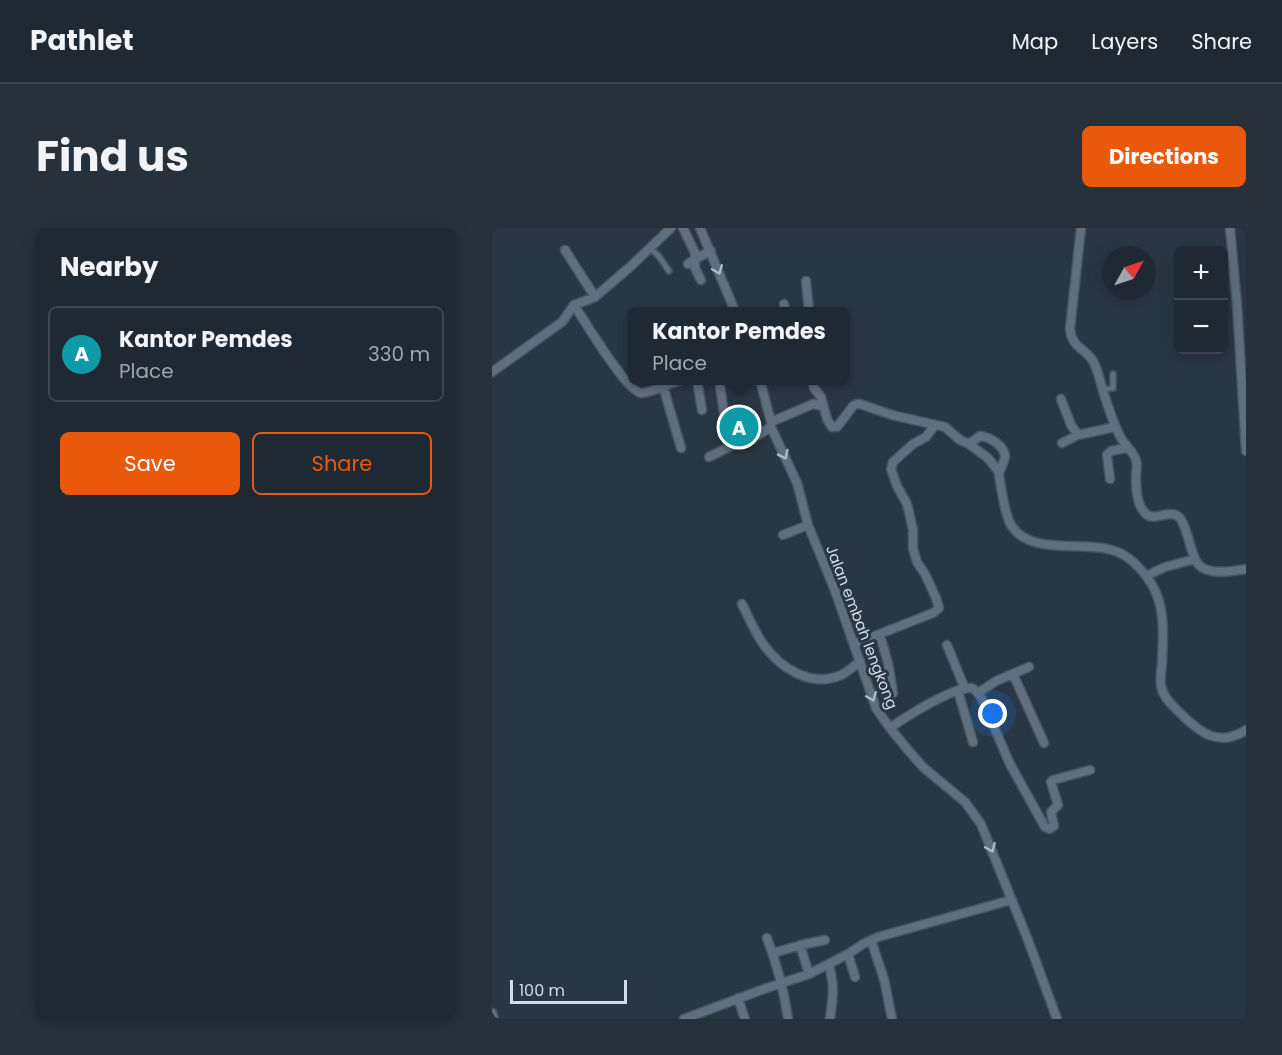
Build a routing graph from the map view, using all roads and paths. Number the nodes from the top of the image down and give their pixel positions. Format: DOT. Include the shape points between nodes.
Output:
graph roads {
  1 [pos="671,228"];
  2 [pos="683,228"];
  3 [pos="700,228"];
  4 [pos="1081,228"];
  5 [pos="1230,228"];
  6 [pos="649,248"];
  7 [pos="565,250"];
  8 [pos="711,251"];
  9 [pos="691,261"];
  10 [pos="669,271"];
  11 [pos="700,280"];
  12 [pos="806,281"];
  13 [pos="595,297"];
  14 [pos="574,305"];
  15 [pos="733,307"];
  16 [pos="809,307"];
  17 [pos="492,372"];
  18 [pos="1113,375"];
  19 [pos="628,385"];
  20 [pos="628,385"];
  21 [pos="667,385"];
  22 [pos="698,385"];
  23 [pos="720,385"];
  24 [pos="762,385"];
  25 [pos="813,385"];
  26 [pos="663,386"];
  27 [pos="1102,390"];
  28 [pos="1061,399"];
  29 [pos="823,406"];
  30 [pos="702,410"];
  31 [pos="724,413"];
  32 [pos="935,424"];
  33 [pos="771,425"];
  34 [pos="1245,426"];
  35 [pos="1115,427"];
  36 [pos="1078,435"];
  37 [pos="1062,443"];
  38 [pos="969,444"];
  39 [pos="681,448"];
  40 [pos="1126,448"];
  41 [pos="1246,451"];
  42 [pos="710,457"];
  43 [pos="999,472"];
  44 [pos="1110,479"];
  45 [pos="808,525"];
  46 [pos="783,535"];
  47 [pos="1195,559"];
  48 [pos="1246,569"];
  49 [pos="1146,576"];
  50 [pos="742,604"];
  51 [pos="880,635"];
  52 [pos="854,644"];
  53 [pos="947,645"];
  54 [pos="860,661"];
  55 [pos="1029,668"];
  56 [pos="1013,674"];
  57 [pos="961,690"];
  58 [pos="893,693"];
  59 [pos="978,693"];
  60 [pos="890,728"];
  61 [pos="1246,730"];
  62 [pos="973,742"];
  63 [pos="1044,743"];
  64 [pos="1090,770"];
  65 [pos="1011,900"];
  66 [pos="767,938"];
  67 [pos="825,940"];
  68 [pos="871,940"];
  69 [pos="800,945"];
  70 [pos="773,953"];
  71 [pos="848,954"];
  72 [pos="829,965"];
  73 [pos="809,974"];
  74 [pos="855,976"];
  75 [pos="781,983"];
  76 [pos="738,998"];
  77 [pos="492,1013"];
  78 [pos="494,1019"];
  79 [pos="684,1019"];
  80 [pos="745,1019"];
  81 [pos="788,1019"];
  82 [pos="830,1019"];
  83 [pos="892,1019"];
  84 [pos="1058,1019"];
  1 -- 6 [label="street"];
  2 -- 9 [label="street" via="695,253"];
  3 -- 8 [label="street"];
  4 -- 27 [label="street" via="1070,329 1075,343 1092,359"];
  5 -- 34 [label="street"];
  6 -- 10 [label="lane"];
  6 -- 13 [label="street"];
  7 -- 13 [label="street"];
  8 -- 9 [label="street"];
  8 -- 15 [label="street, one-way"];
  9 -- 11 [label="street"];
  12 -- 16 [label="street"];
  13 -- 14 [label="street"];
  14 -- 17 [label="street" via="562,322"];
  14 -- 19 [label="street"];
  18 -- 27 [label="lane" via="1113,388"];
  20 -- 26 [label="street" via="643,393"];
  21 -- 26 [label="street"];
  22 -- 30 [label="street"];
  23 -- 31 [label="street"];
  24 -- 33 [label="street, Jalan embah lengkong"];
  25 -- 29 [label="street"];
  26 -- 39 [label="street"];
  27 -- 35 [label="street"];
  28 -- 36 [label="street"];
  29 -- 32 [label="street" via="835,428 857,404"];
  29 -- 33 [label="street" via="813,404"];
  32 -- 38 [label="street" via="948,428"];
  32 -- 51 [label="street" via="926,437 891,464 907,504 917,562 939,608"];
  33 -- 42 [label="street" via="750,440"];
  33 -- 45 [label="street, Jalan embah lengkong, one-way" via="797,483"];
  34 -- 41 [label="street"];
  35 -- 36 [label="street"];
  35 -- 40 [label="street"];
  36 -- 37 [label="street"];
  38 -- 43 [label="street"];
  38 -- 43 [label="street" via="980,436 995,442 1005,456"];
  40 -- 44 [label="street" via="1107,455"];
  40 -- 47 [label="street" via="1136,458 1138,494 1144,512 1149,517 1179,517"];
  43 -- 49 [label="street" via="1009,521 1022,537 1122,554"];
  45 -- 46 [label="street"];
  45 -- 52 [label="street, Jalan embah lengkong"];
  47 -- 48 [label="street" via="1204,569"];
  47 -- 49 [label="street"];
  49 -- 61 [label="street" via="1163,615 1164,694 1195,728 1212,737 1232,738"];
  50 -- 54 [label="street" via="764,645 802,676 829,679 842,675"];
  51 -- 52 [label="street"];
  51 -- 58 [label="street"];
  52 -- 54 [label="street, Jalan embah lengkong"];
  53 -- 57 [label="street"];
  54 -- 60 [label="street, Jalan embah lengkong, one-way" via="876,708"];
  55 -- 56 [label="street"];
  56 -- 59 [label="street"];
  56 -- 63 [label="street"];
  57 -- 59 [label="street" via="972,688"];
  57 -- 60 [label="street"];
  57 -- 62 [label="street"];
  59 -- 64 [label="street" via="1010,764 1046,828 1054,826 1052,812 1058,806 1051,782"];
  60 -- 65 [label="street, Jalan embah lengkong, one-way" via="923,767 974,812"];
  65 -- 68 [label="street"];
  65 -- 84 [label="street, Jalan embah lengkong"];
  66 -- 70 [label="street"];
  67 -- 69 [label="street"];
  68 -- 71 [label="street"];
  68 -- 83 [label="street"];
  69 -- 70 [label="street"];
  69 -- 73 [label="street"];
  70 -- 75 [label="street"];
  71 -- 72 [label="street"];
  71 -- 74 [label="street"];
  72 -- 73 [label="street"];
  72 -- 82 [label="street" via="834,993"];
  73 -- 75 [label="street"];
  75 -- 76 [label="street"];
  75 -- 81 [label="street"];
  76 -- 79 [label="street"];
  76 -- 80 [label="street"];
  77 -- 78 [label="street"];
}
